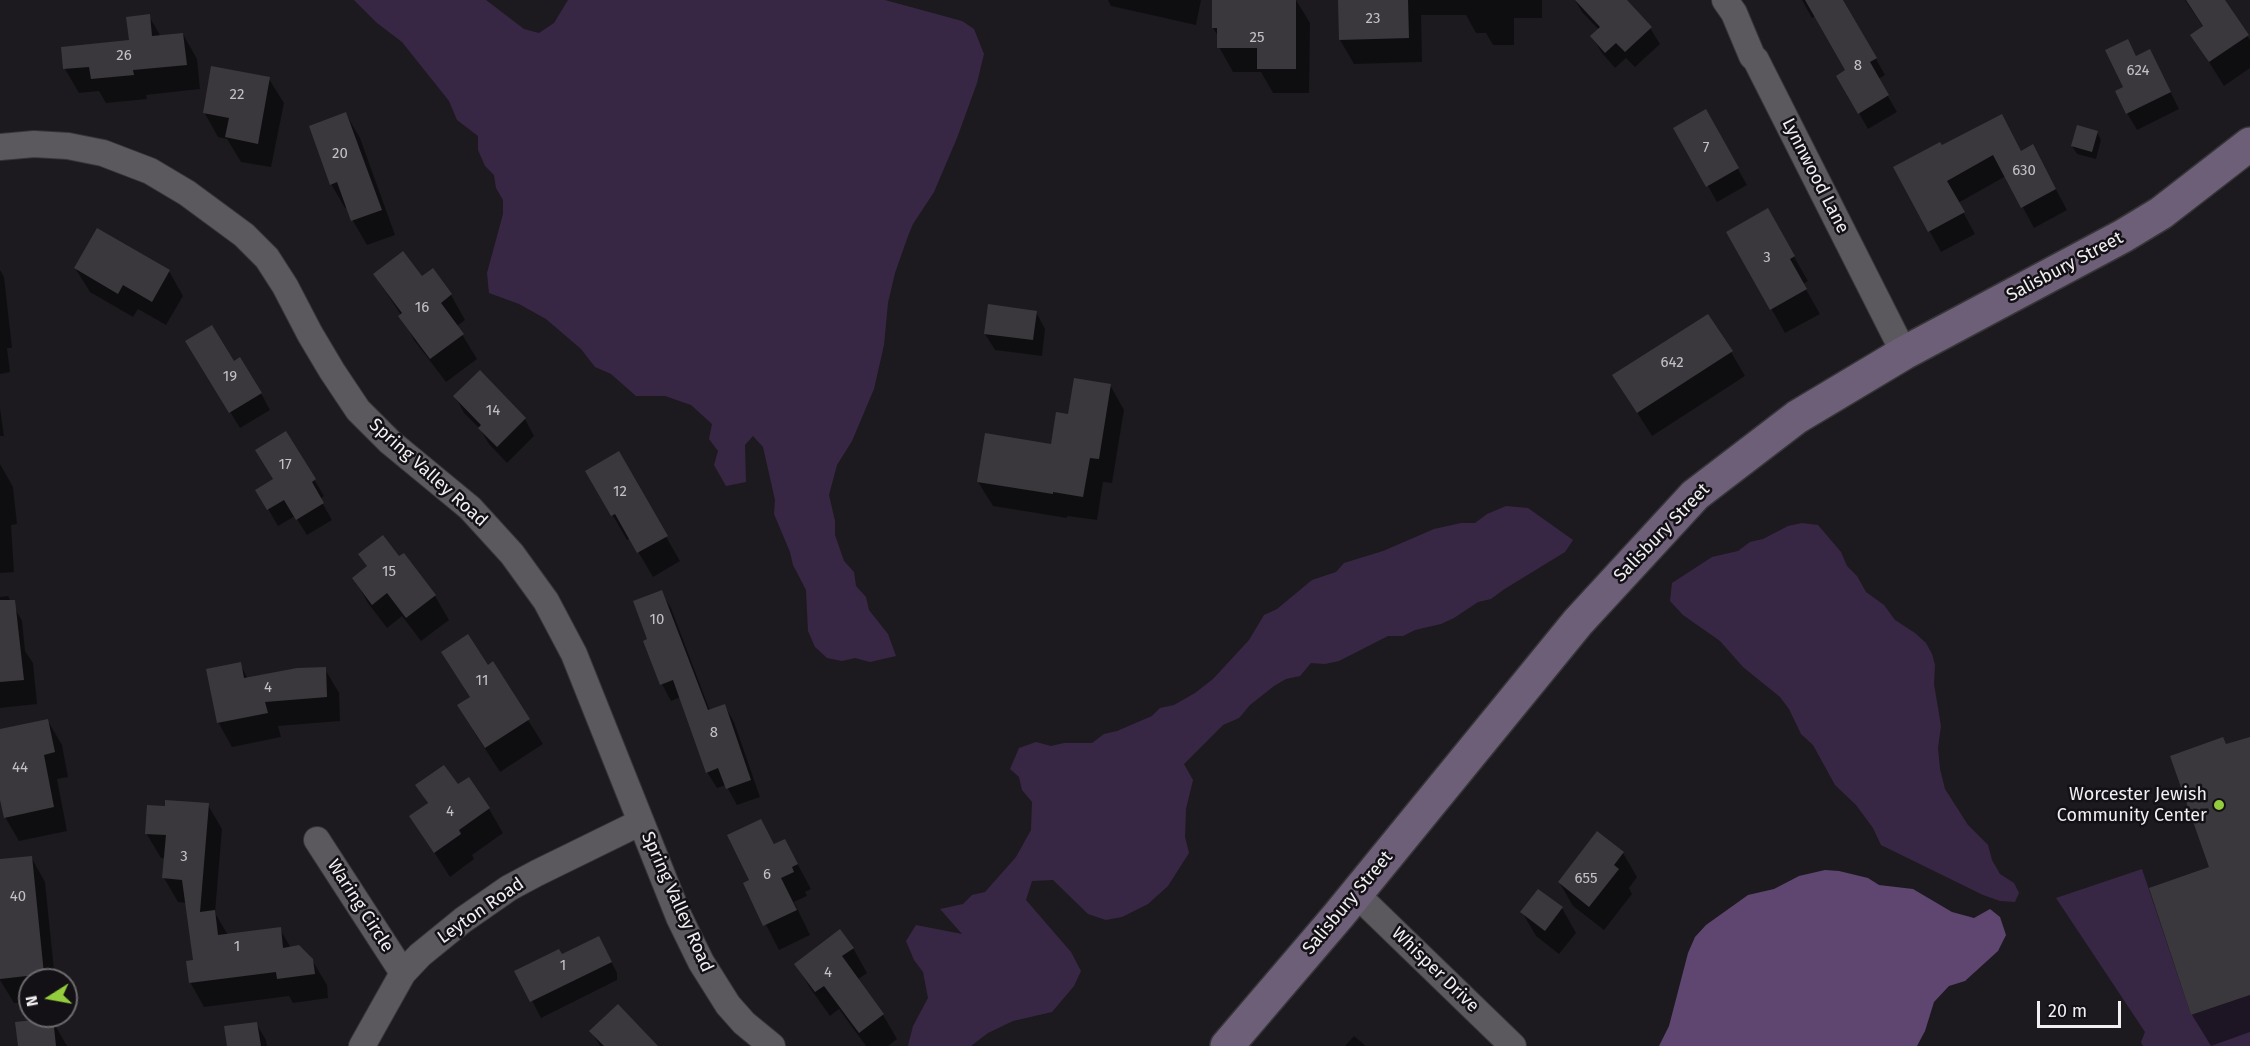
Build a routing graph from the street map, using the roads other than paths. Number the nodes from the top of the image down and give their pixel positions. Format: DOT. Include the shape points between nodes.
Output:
graph roads {
  1 [pos="1725,0"];
  2 [pos="2250,144"];
  3 [pos="0,147"];
  4 [pos="1904,353"];
  5 [pos="641,822"];
  6 [pos="317,840"];
  7 [pos="1356,894"];
  8 [pos="403,973"];
  9 [pos="362,1046"];
  10 [pos="772,1046"];
  11 [pos="1227,1046"];
  12 [pos="1513,1046"];
  1 -- 4 [label="street, Lynnwood Lane"];
  2 -- 4 [label="main road, Salisbury Street" via="2132,231"];
  3 -- 5 [label="street, Spring Valley Road" via="68,146 103,153 150,171 244,236 267,258 309,334 358,410 390,442 470,508 536,585 574,654"];
  4 -- 7 [label="main road, Salisbury Street" via="1797,417 1695,495 1578,622"];
  5 -- 8 [label="street, Leyton Road" via="509,888 463,920"];
  5 -- 10 [label="street, Spring Valley Road" via="679,917 713,984 744,1023"];
  6 -- 8 [label="street, Waring Circle"];
  7 -- 11 [label="main road, Salisbury Street"];
  7 -- 12 [label="street, Whisper Drive"];
  8 -- 9 [label="street, Leyton Road"];
}
